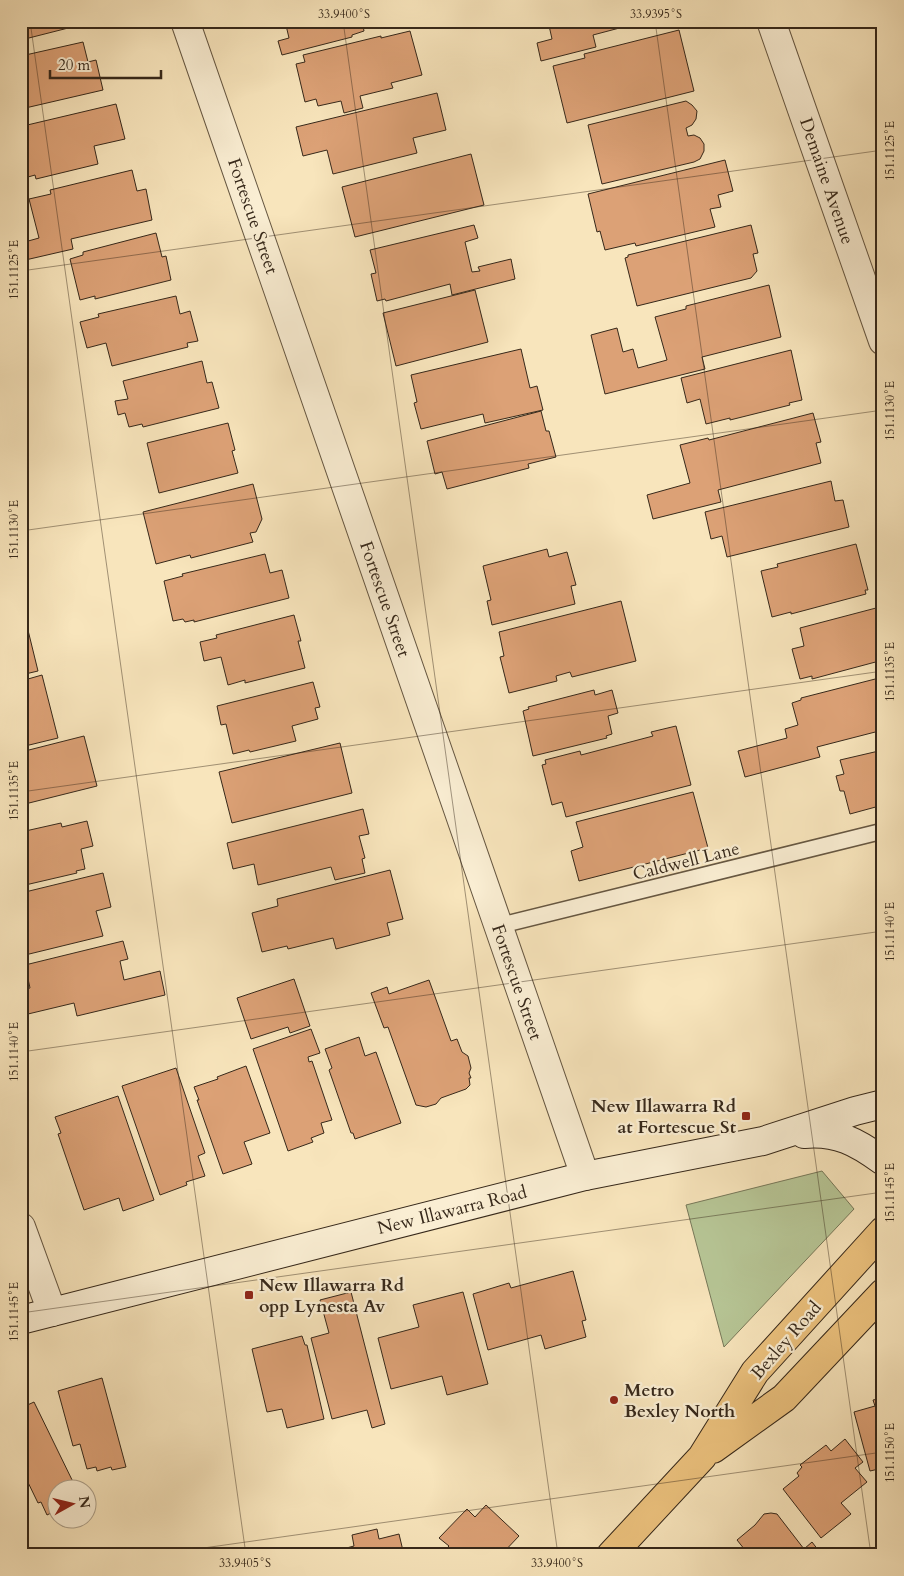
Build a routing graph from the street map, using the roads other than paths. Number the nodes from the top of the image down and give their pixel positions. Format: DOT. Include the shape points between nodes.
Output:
graph roads {
  1 [pos="185,21"];
  2 [pos="771,21"];
  3 [pos="883,341"];
  4 [pos="883,831"];
  5 [pos="498,926"];
  6 [pos="883,1104"];
  7 [pos="763,1141"];
  8 [pos="881,1161"];
  9 [pos="585,1176"];
  10 [pos="21,1227"];
  11 [pos="883,1231"];
  12 [pos="883,1293"];
  13 [pos="52,1312"];
  14 [pos="21,1320"];
  15 [pos="702,1457"];
  16 [pos="611,1555"];
  1 -- 5 [label="street, Fortescue Street"];
  2 -- 3 [label="street, Demaine Avenue"];
  4 -- 5 [label="lane, Caldwell Lane"];
  5 -- 9 [label="street, Fortescue Street"];
  6 -- 7 [label="street, New Illawarra Road"];
  7 -- 8 [label="street" via="821,1133 839,1136 853,1141"];
  7 -- 9 [label="street, New Illawarra Road"];
  9 -- 13 [label="street, New Illawarra Road"];
  10 -- 13 [label="street"];
  11 -- 15 [label="main road, Bexley Road" via="755,1372"];
  12 -- 15 [label="main road, Bexley Road" via="784,1398"];
  13 -- 14 [label="street, New Illawarra Road"];
  15 -- 16 [label="main road, Bexley Road"];
}
